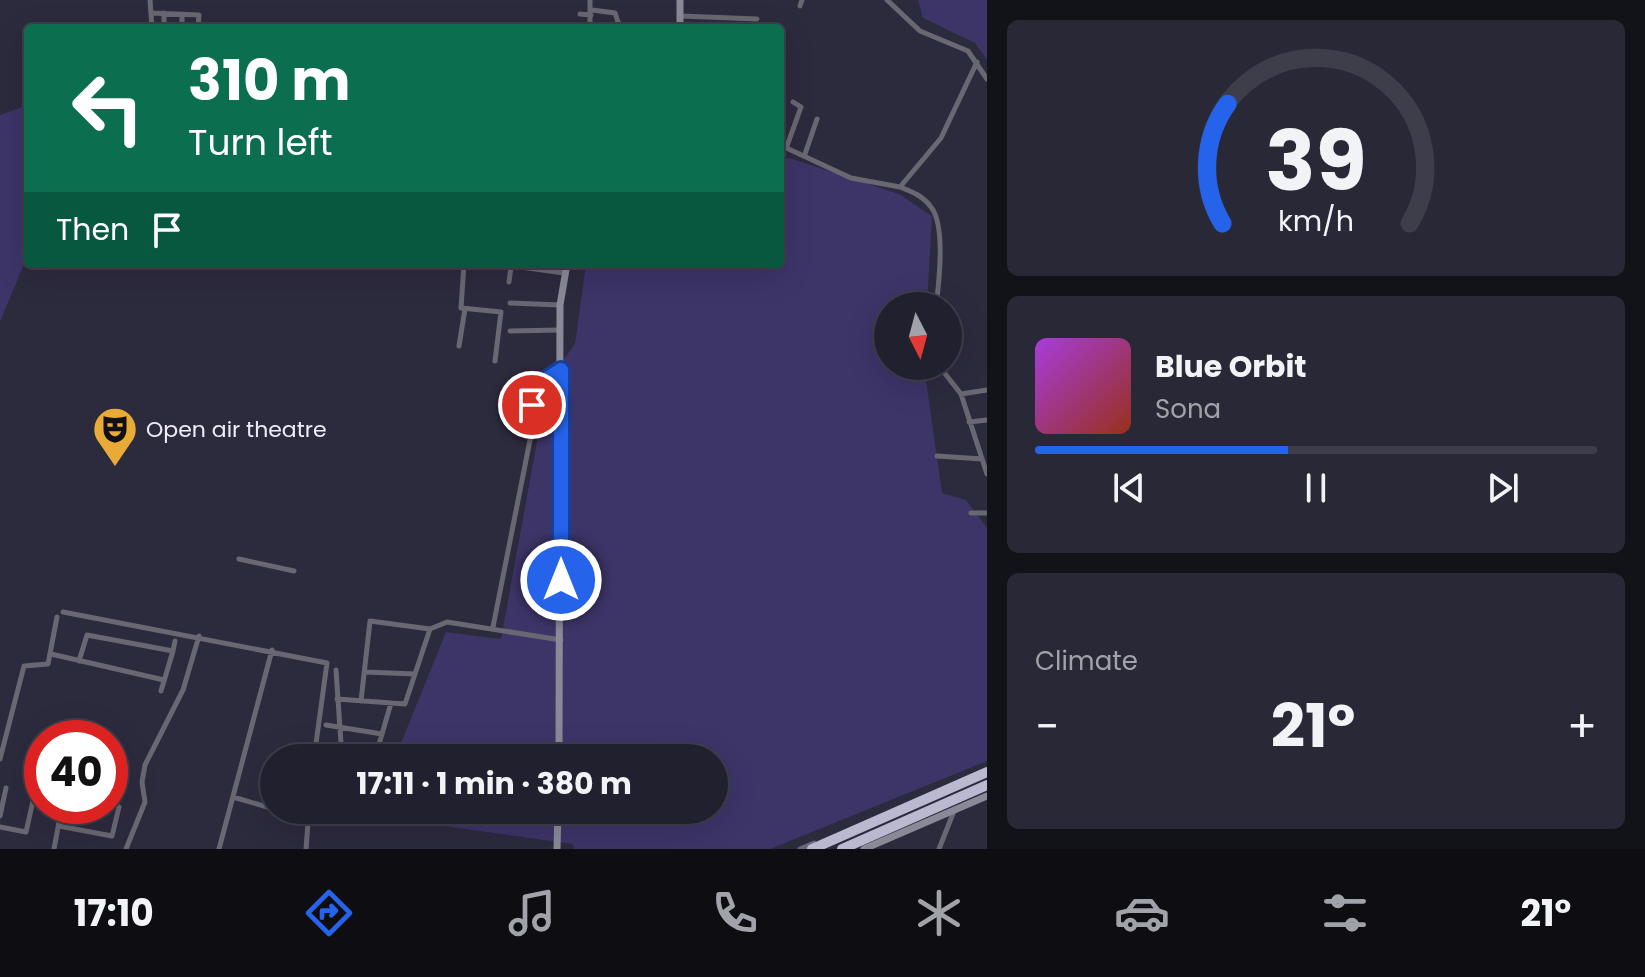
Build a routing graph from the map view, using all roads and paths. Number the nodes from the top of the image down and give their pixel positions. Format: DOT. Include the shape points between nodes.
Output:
graph roads {
  1 [pos="150,0"];
  2 [pos="590,0"];
  3 [pos="680,0"];
  4 [pos="887,0"];
  5 [pos="592,12"];
  6 [pos="151,13"];
  7 [pos="164,13"];
  8 [pos="182,14"];
  9 [pos="580,14"];
  10 [pos="681,16"];
  11 [pos="757,19"];
  12 [pos="152,24"];
  13 [pos="164,24"];
  14 [pos="182,24"];
  15 [pos="198,24"];
  16 [pos="590,24"];
  17 [pos="619,24"];
  18 [pos="680,24"];
  19 [pos="977,62"];
  20 [pos="987,79"];
  21 [pos="793,102"];
  22 [pos="817,119"];
  23 [pos="784,145"];
  24 [pos="805,154"];
  25 [pos="900,187"];
  26 [pos="464,268"];
  27 [pos="512,268"];
  28 [pos="542,268"];
  29 [pos="566,268"];
  30 [pos="564,273"];
  31 [pos="509,282"];
  32 [pos="937,292"];
  33 [pos="510,303"];
  34 [pos="560,305"];
  35 [pos="465,309"];
  36 [pos="560,330"];
  37 [pos="510,331"];
  38 [pos="459,346"];
  39 [pos="495,361"];
  40 [pos="561,370"];
  41 [pos="950,380"];
  42 [pos="987,390"];
  43 [pos="961,394"];
  44 [pos="987,420"];
  45 [pos="969,422"];
  46 [pos="937,456"];
  47 [pos="982,459"];
  48 [pos="987,474"];
  49 [pos="971,513"];
  50 [pos="987,513"];
  51 [pos="239,559"];
  52 [pos="294,571"];
  53 [pos="63,612"];
  54 [pos="57,617"];
  55 [pos="493,627"];
  56 [pos="430,629"];
  57 [pos="199,636"];
  58 [pos="561,640"];
  59 [pos="175,641"];
  60 [pos="272,650"];
  61 [pos="173,651"];
  62 [pos="51,654"];
  63 [pos="79,661"];
  64 [pos="336,670"];
  65 [pos="365,672"];
  66 [pos="415,674"];
  67 [pos="164,680"];
  68 [pos="161,691"];
  69 [pos="337,699"];
  70 [pos="361,701"];
  71 [pos="391,703"];
  72 [pos="326,725"];
  73 [pos="339,727"];
  74 [pos="382,734"];
  75 [pos="316,744"];
  76 [pos="340,744"];
  77 [pos="379,744"];
  78 [pos="559,744"];
  79 [pos="0,759"];
  80 [pos="987,770"];
  81 [pos="987,785"];
  82 [pos="6,788"];
  83 [pos="987,796"];
  84 [pos="233,797"];
  85 [pos="260,805"];
  86 [pos="954,810"];
  87 [pos="0,816"];
  88 [pos="28,824"];
  89 [pos="115,824"];
  90 [pos="307,824"];
  91 [pos="558,824"];
  92 [pos="59,826"];
  93 [pos="0,827"];
  94 [pos="54,849"];
  95 [pos="126,849"];
  96 [pos="219,849"];
  97 [pos="306,849"];
  98 [pos="557,849"];
  99 [pos="800,849"];
  100 [pos="812,849"];
  101 [pos="842,849"];
  102 [pos="864,849"];
  103 [pos="939,849"];
  1 -- 6 [label="street"];
  2 -- 5 [label="street"];
  3 -- 10 [label="street"];
  4 -- 19 [label="street" via="920,31 968,51"];
  5 -- 9 [label="street"];
  5 -- 16 [label="street"];
  5 -- 17 [label="street" via="615,13"];
  6 -- 7 [label="street"];
  6 -- 12 [label="street"];
  7 -- 8 [label="street"];
  7 -- 13 [label="street"];
  8 -- 14 [label="street"];
  8 -- 15 [label="street" via="199,15"];
  10 -- 11 [label="street"];
  10 -- 18 [label="street"];
  19 -- 20 [label="street"];
  19 -- 25 [label="street" via="941,138"];
  21 -- 23 [label="street" via="801,107"];
  22 -- 24 [label="street"];
  23 -- 24 [label="street"];
  24 -- 25 [label="street" via="851,178"];
  25 -- 32 [label="street" via="921,196 934,210 941,252"];
  26 -- 35 [label="street" via="460,307"];
  27 -- 31 [label="street"];
  28 -- 30 [label="street"];
  29 -- 30 [label="street"];
  30 -- 34 [label="street"];
  33 -- 34 [label="street"];
  34 -- 36 [label="street"];
  35 -- 38 [label="street"];
  35 -- 39 [label="street" via="501,312"];
  36 -- 37 [label="street"];
  36 -- 40 [label="street"];
  40 -- 55 [label="street" via="541,383 532,405 531,435"];
  40 -- 58 [label="street"];
  41 -- 43 [label="street"];
  42 -- 43 [label="street"];
  43 -- 45 [label="street"];
  44 -- 45 [label="street"];
  45 -- 47 [label="street"];
  46 -- 47 [label="street"];
  47 -- 48 [label="street"];
  49 -- 50 [label="street"];
  51 -- 52 [label="street"];
  53 -- 57 [label="street"];
  54 -- 62 [label="street"];
  55 -- 56 [label="street" via="447,622"];
  55 -- 58 [label="street"];
  56 -- 65 [label="street" via="370,621"];
  56 -- 66 [label="street"];
  57 -- 60 [label="street"];
  57 -- 95 [label="street" via="183,690 145,765 145,802"];
  58 -- 78 [label="street"];
  59 -- 61 [label="street"];
  60 -- 75 [label="street" via="327,663"];
  60 -- 84 [label="street"];
  61 -- 63 [label="street" via="87,635"];
  61 -- 67 [label="street"];
  62 -- 63 [label="street"];
  62 -- 79 [label="street" via="46,666 24,666"];
  63 -- 67 [label="street"];
  64 -- 69 [label="street"];
  65 -- 66 [label="street"];
  65 -- 70 [label="street"];
  66 -- 71 [label="street" via="405,704"];
  67 -- 68 [label="street"];
  69 -- 70 [label="street"];
  69 -- 73 [label="street"];
  70 -- 71 [label="street"];
  71 -- 74 [label="street"];
  72 -- 73 [label="street"];
  73 -- 74 [label="street"];
  73 -- 76 [label="street"];
  74 -- 77 [label="street"];
  80 -- 99 [label="street"];
  80 -- 100 [label="highway"];
  81 -- 101 [label="highway"];
  82 -- 87 [label="street"];
  83 -- 86 [label="street"];
  84 -- 85 [label="street"];
  84 -- 96 [label="street"];
  86 -- 102 [label="street"];
  86 -- 103 [label="street"];
  88 -- 93 [label="street" via="26,832"];
  89 -- 92 [label="street" via="112,836"];
  90 -- 97 [label="street"];
  91 -- 98 [label="street"];
  92 -- 94 [label="street"];
}
